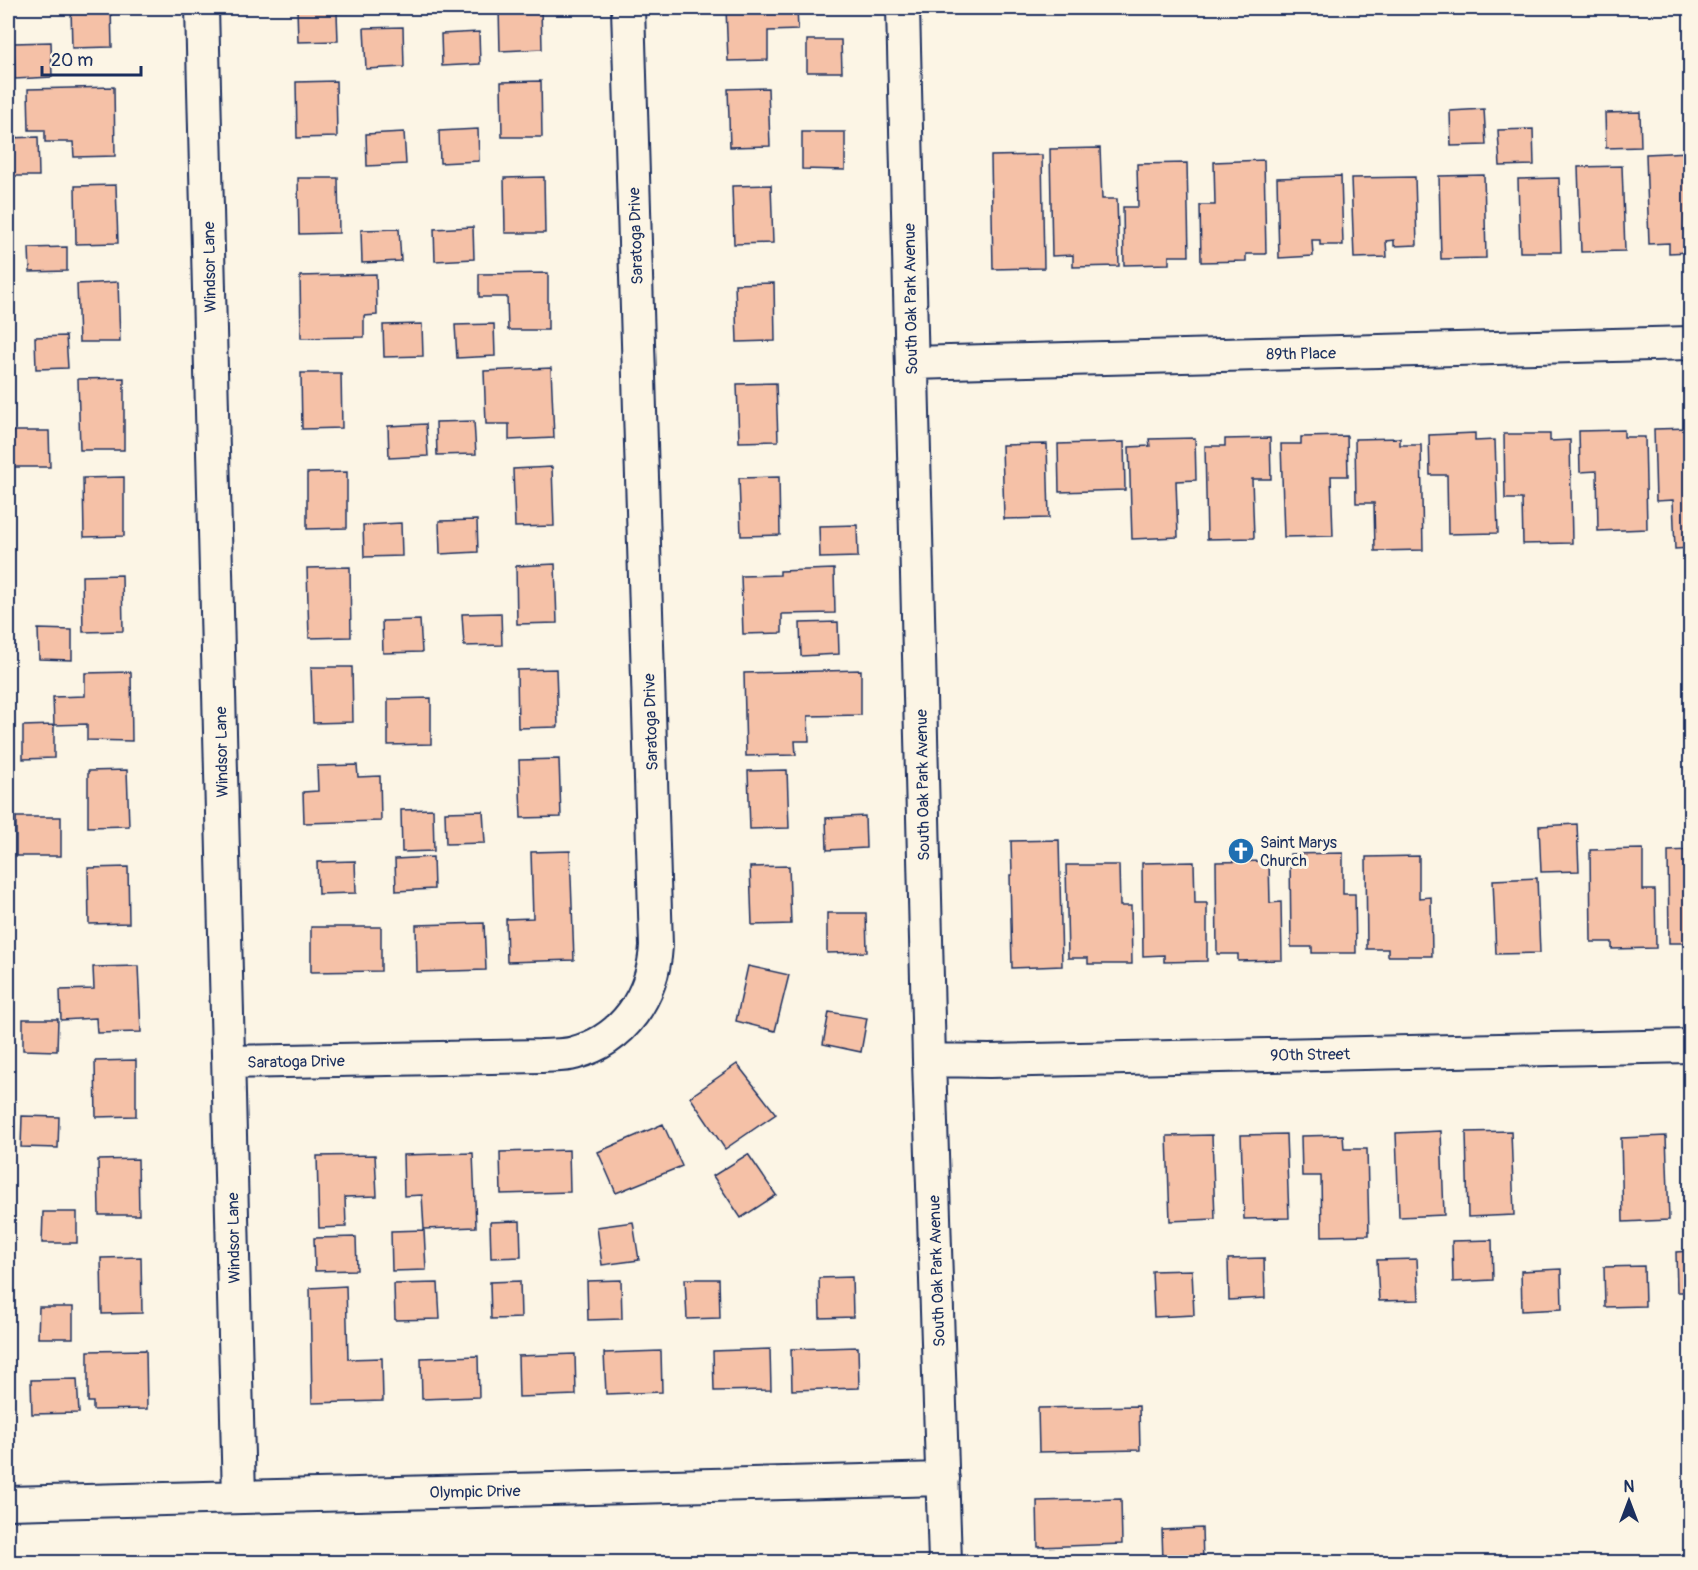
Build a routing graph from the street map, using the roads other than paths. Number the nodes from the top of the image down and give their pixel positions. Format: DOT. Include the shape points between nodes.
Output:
graph roads {
  1 [pos="202,8"];
  2 [pos="628,8"];
  3 [pos="903,8"];
  4 [pos="1690,343"];
  5 [pos="912,363"];
  6 [pos="1690,1046"];
  7 [pos="929,1060"];
  8 [pos="229,1062"];
  9 [pos="943,1479"];
  10 [pos="239,1497"];
  11 [pos="8,1503"];
  12 [pos="945,1563"];
  1 -- 8 [label="street, Windsor Lane"];
  2 -- 8 [label="street, Saratoga Drive" via="655,968 634,1013 621,1029 604,1041 573,1053"];
  3 -- 5 [label="street, South Oak Park Avenue"];
  4 -- 5 [label="street, 89th Place"];
  5 -- 7 [label="street, South Oak Park Avenue"];
  6 -- 7 [label="street, 90th Street"];
  7 -- 9 [label="street, South Oak Park Avenue"];
  8 -- 10 [label="street, Windsor Lane"];
  9 -- 10 [label="street, Olympic Drive"];
  9 -- 12 [label="street, South Oak Park Avenue"];
  10 -- 11 [label="street, Olympic Drive"];
}
